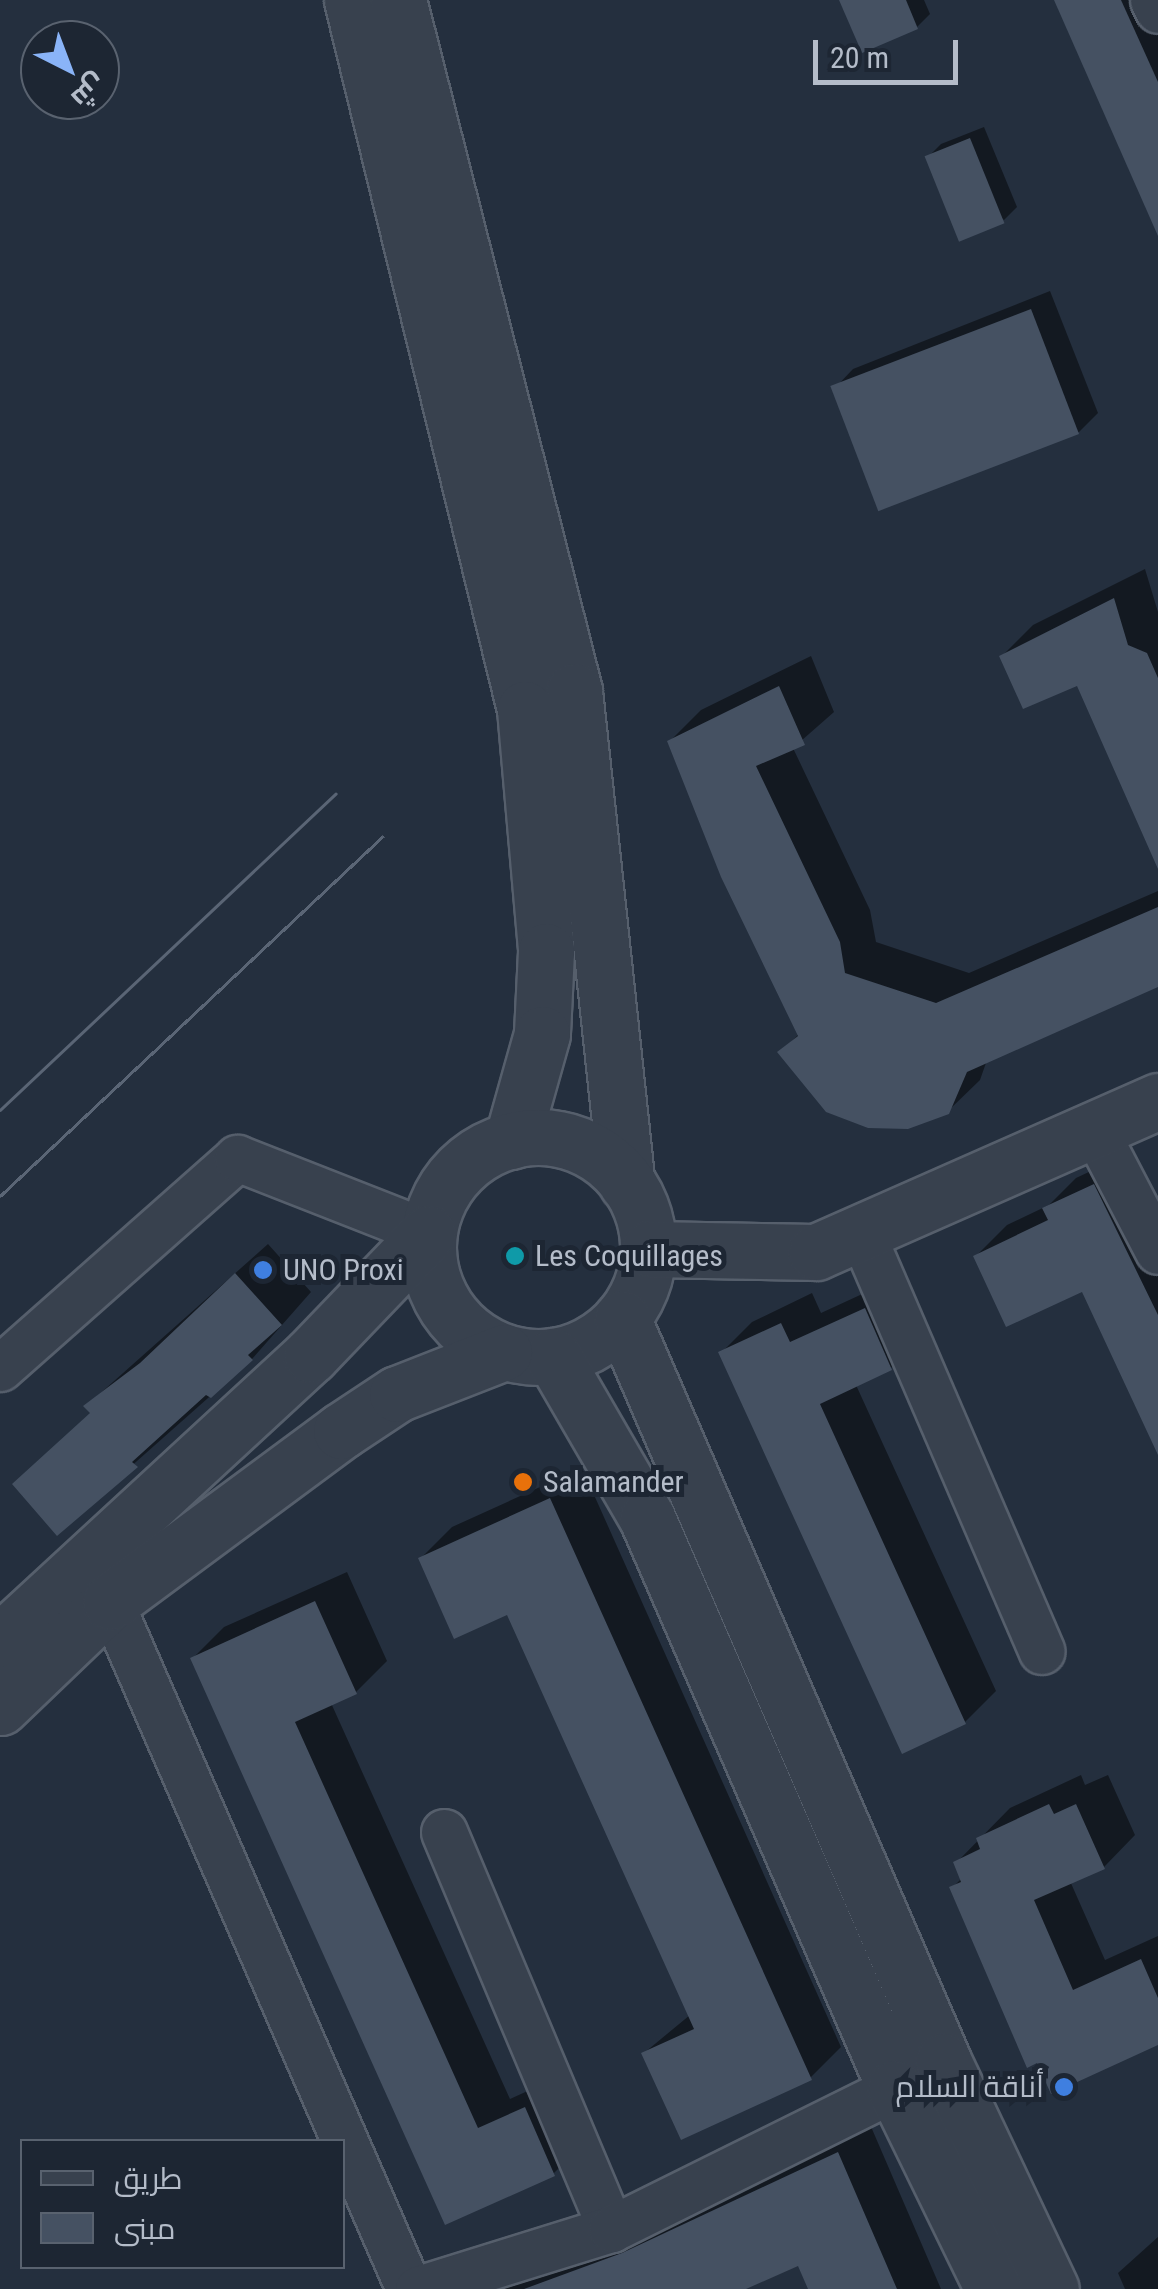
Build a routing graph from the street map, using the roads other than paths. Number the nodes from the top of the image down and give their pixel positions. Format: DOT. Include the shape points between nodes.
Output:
graph roads {
  1 [pos="352,0"];
  2 [pos="398,0"];
  3 [pos="1153,0"];
  4 [pos="1158,10"];
  5 [pos="1158,1101"];
  6 [pos="1096,1132"];
  7 [pos="512,1142"];
  8 [pos="628,1182"];
  9 [pos="428,1233"];
  10 [pos="862,1234"];
  11 [pos="648,1249"];
  12 [pos="1158,1252"];
  13 [pos="622,1318"];
  14 [pos="529,1354"];
  15 [pos="0,1368"];
  16 [pos="110,1602"];
  17 [pos="0,1642"];
  18 [pos="1042,1651"];
  19 [pos="0,1707"];
  20 [pos="444,1832"];
  21 [pos="895,2088"];
  22 [pos="344,2139"];
  23 [pos="345,2142"];
  24 [pos="612,2229"];
  25 [pos="409,2289"];
  26 [pos="418,2289"];
  27 [pos="993,2289"];
  28 [pos="1051,2289"];
  1 -- 7 [label="street" via="525,709 546,951 542,1034"];
  2 -- 8 [label="street" via="574,691"];
  3 -- 4 [label="street"];
  5 -- 6 [label="street"];
  6 -- 10 [label="street"];
  6 -- 12 [label="street"];
  7 -- 8 [label="street" via="571,1142"];
  7 -- 9 [label="street" via="463,1166 439,1196"];
  8 -- 11 [label="street" via="643,1214"];
  9 -- 14 [label="street" via="430,1271 444,1306 470,1335"];
  9 -- 15 [label="street" via="237,1158"];
  9 -- 17 [label="street" via="310,1356"];
  10 -- 11 [label="street" via="816,1252"];
  10 -- 18 [label="street"];
  11 -- 13 [label="street" via="641,1286"];
  13 -- 14 [label="street" via="579,1350"];
  13 -- 28 [label="street" via="943,2061"];
  14 -- 16 [label="street" via="397,1394"];
  14 -- 21 [label="street" via="647,1518"];
  16 -- 19 [label="street"];
  16 -- 22 [label="street"];
  20 -- 24 [label="street"];
  21 -- 24 [label="street"];
  21 -- 27 [label="street"];
  23 -- 25 [label="street"];
  24 -- 26 [label="street"];
}
